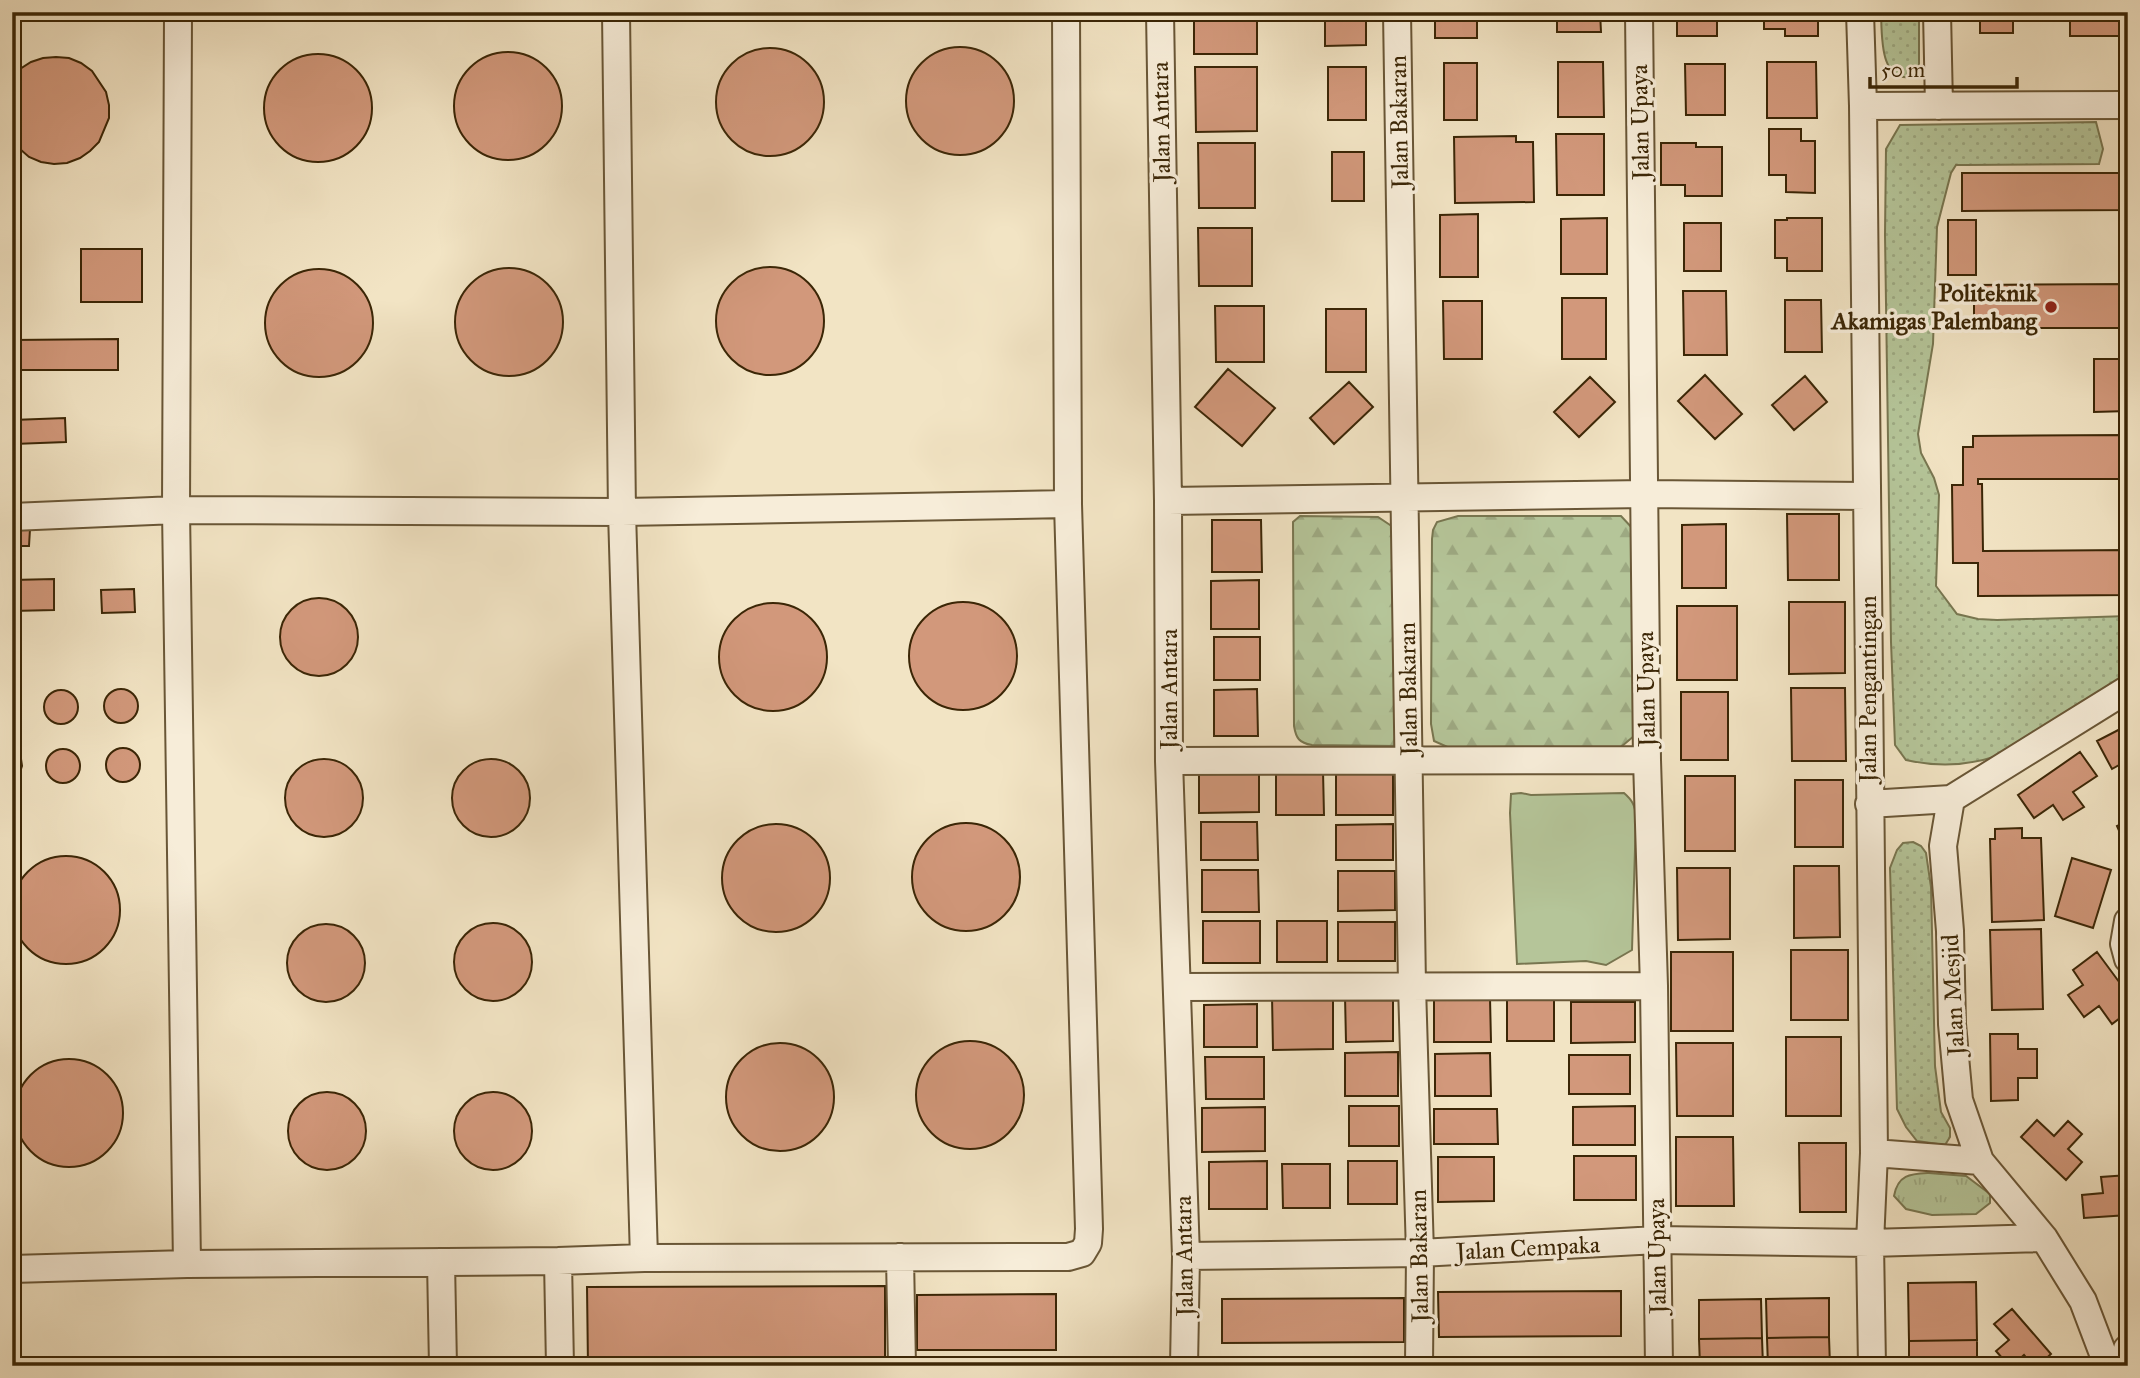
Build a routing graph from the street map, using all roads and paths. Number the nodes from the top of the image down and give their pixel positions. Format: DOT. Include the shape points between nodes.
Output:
graph roads {
  1 [pos="178,12"];
  2 [pos="616,12"];
  3 [pos="1066,12"];
  4 [pos="1160,12"];
  5 [pos="1397,12"];
  6 [pos="1639,12"];
  7 [pos="1860,12"];
  8 [pos="1937,12"];
  9 [pos="2128,105"];
  10 [pos="1863,106"];
  11 [pos="1939,106"];
  12 [pos="1645,494"];
  13 [pos="1867,496"];
  14 [pos="1405,497"];
  15 [pos="1168,501"];
  16 [pos="1069,505"];
  17 [pos="176,510"];
  18 [pos="622,512"];
  19 [pos="12,517"];
  20 [pos="2128,689"];
  21 [pos="1409,760"];
  22 [pos="1647,760"];
  23 [pos="1169,761"];
  24 [pos="1951,799"];
  25 [pos="1869,804"];
  26 [pos="2128,921"];
  27 [pos="2128,959"];
  28 [pos="1412,986"];
  29 [pos="1654,986"];
  30 [pos="1177,987"];
  31 [pos="1874,1153"];
  32 [pos="1980,1161"];
  33 [pos="2044,1238"];
  34 [pos="1657,1240"];
  35 [pos="1870,1243"];
  36 [pos="1420,1253"];
  37 [pos="1186,1256"];
  38 [pos="900,1257"];
  39 [pos="644,1258"];
  40 [pos="558,1261"];
  41 [pos="441,1262"];
  42 [pos="187,1264"];
  43 [pos="12,1269"];
  44 [pos="2118,1354"];
  45 [pos="443,1366"];
  46 [pos="560,1366"];
  47 [pos="902,1366"];
  48 [pos="1184,1366"];
  49 [pos="1419,1366"];
  50 [pos="1659,1366"];
  51 [pos="1872,1366"];
  1 -- 17 [label="street"];
  2 -- 18 [label="street"];
  3 -- 16 [label="street"];
  4 -- 15 [label="street, Jalan Antara"];
  5 -- 14 [label="street, Jalan Bakaran"];
  6 -- 12 [label="street, Jalan Upaya"];
  7 -- 10 [label="street, Jalan Pengantingan"];
  8 -- 11 [label="street"];
  9 -- 11 [label="street"];
  10 -- 11 [label="street"];
  10 -- 13 [label="street, Jalan Pengantingan"];
  12 -- 13 [label="street"];
  12 -- 14 [label="street"];
  12 -- 22 [label="street, Jalan Upaya"];
  13 -- 25 [label="street, Jalan Pengantingan"];
  14 -- 15 [label="street"];
  14 -- 21 [label="street, Jalan Bakaran"];
  15 -- 23 [label="street, Jalan Antara"];
  16 -- 18 [label="street"];
  16 -- 38 [label="street" via="1088,1243 1082,1253 1068,1257"];
  17 -- 18 [label="street"];
  17 -- 19 [label="street"];
  17 -- 42 [label="street"];
  18 -- 39 [label="street"];
  20 -- 24 [label="street"];
  21 -- 22 [label="street"];
  21 -- 23 [label="street"];
  21 -- 28 [label="street, Jalan Bakaran"];
  22 -- 29 [label="street, Jalan Upaya"];
  23 -- 30 [label="street, Jalan Antara"];
  24 -- 25 [label="street"];
  24 -- 32 [label="street, Jalan Mesjid" via="1943,846 1952,1024 1959,1100"];
  25 -- 31 [label="street, Jalan Pengantingan"];
  26 -- 27 [label="street" via="2124,944"];
  28 -- 29 [label="street"];
  28 -- 30 [label="street"];
  28 -- 36 [label="street, Jalan Bakaran"];
  29 -- 34 [label="street, Jalan Upaya"];
  30 -- 37 [label="street, Jalan Antara"];
  31 -- 32 [label="street"];
  31 -- 35 [label="street, Jalan Pengantingan"];
  32 -- 33 [label="street, Jalan Mesjid"];
  33 -- 35 [label="street, Jalan Cempaka"];
  33 -- 44 [label="street, Jalan Mesjid"];
  34 -- 35 [label="street, Jalan Cempaka"];
  34 -- 36 [label="street, Jalan Cempaka"];
  34 -- 50 [label="street, Jalan Upaya"];
  35 -- 51 [label="street, Jalan Pengantingan"];
  36 -- 37 [label="street, Jalan Cempaka"];
  36 -- 49 [label="street, Jalan Bakaran"];
  37 -- 48 [label="street, Jalan Antara"];
  38 -- 39 [label="street"];
  38 -- 47 [label="street"];
  39 -- 40 [label="street"];
  40 -- 41 [label="street"];
  40 -- 46 [label="street"];
  41 -- 42 [label="street"];
  41 -- 45 [label="street"];
  42 -- 43 [label="street"];
}
